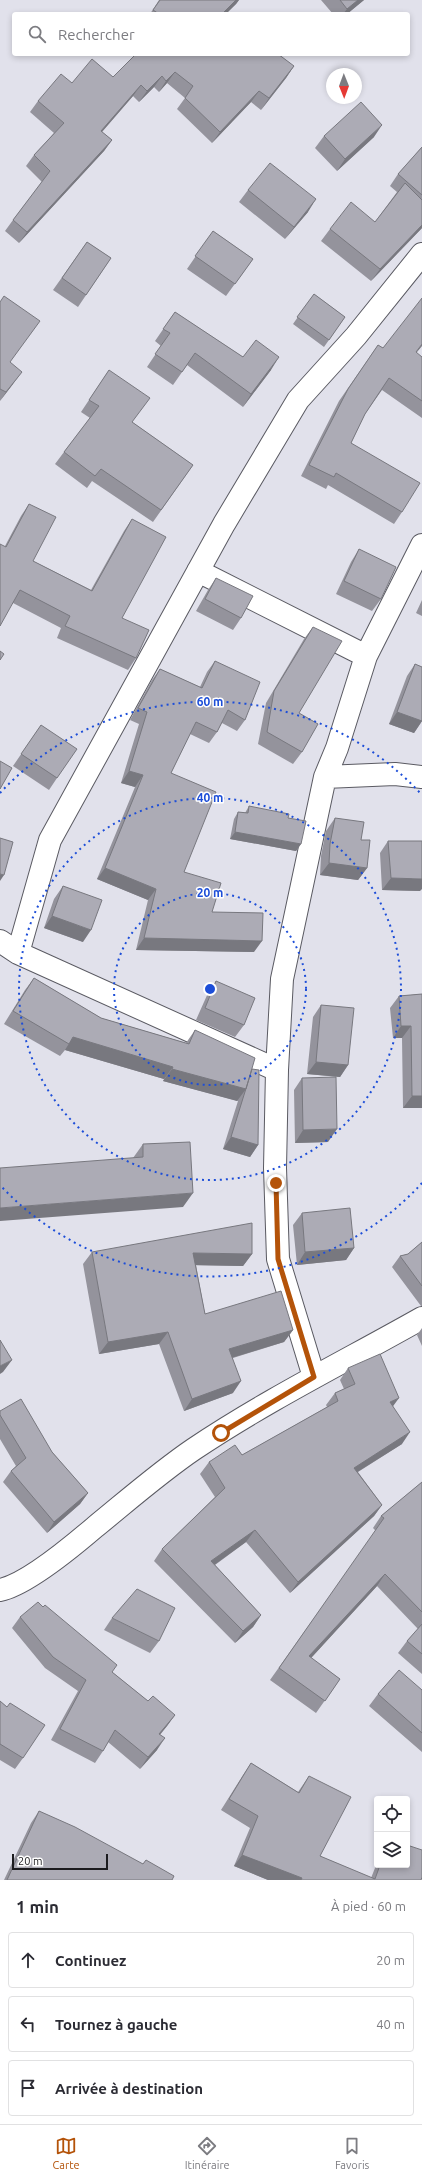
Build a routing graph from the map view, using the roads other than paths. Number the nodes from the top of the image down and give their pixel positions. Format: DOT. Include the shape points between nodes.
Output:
graph roads {
  1 [pos="422,254"];
  2 [pos="422,545"];
  3 [pos="198,571"];
  4 [pos="366,656"];
  5 [pos="325,777"];
  6 [pos="422,778"];
  7 [pos="9,947"];
  8 [pos="277,1070"];
  9 [pos="422,1318"];
  10 [pos="314,1377"];
  11 [pos="0,1590"];
  1 -- 3 [label="street" via="356,336 298,400"];
  2 -- 4 [label="street"];
  3 -- 4 [label="street"];
  3 -- 7 [label="street" via="50,840"];
  4 -- 5 [label="street" via="337,748"];
  5 -- 6 [label="street" via="395,774"];
  5 -- 8 [label="street" via="282,979"];
  7 -- 8 [label="street"];
  8 -- 10 [label="street" via="275,1168 278,1259"];
  9 -- 10 [label="street"];
  10 -- 11 [label="street" via="194,1449 78,1542 24,1580"];
}
